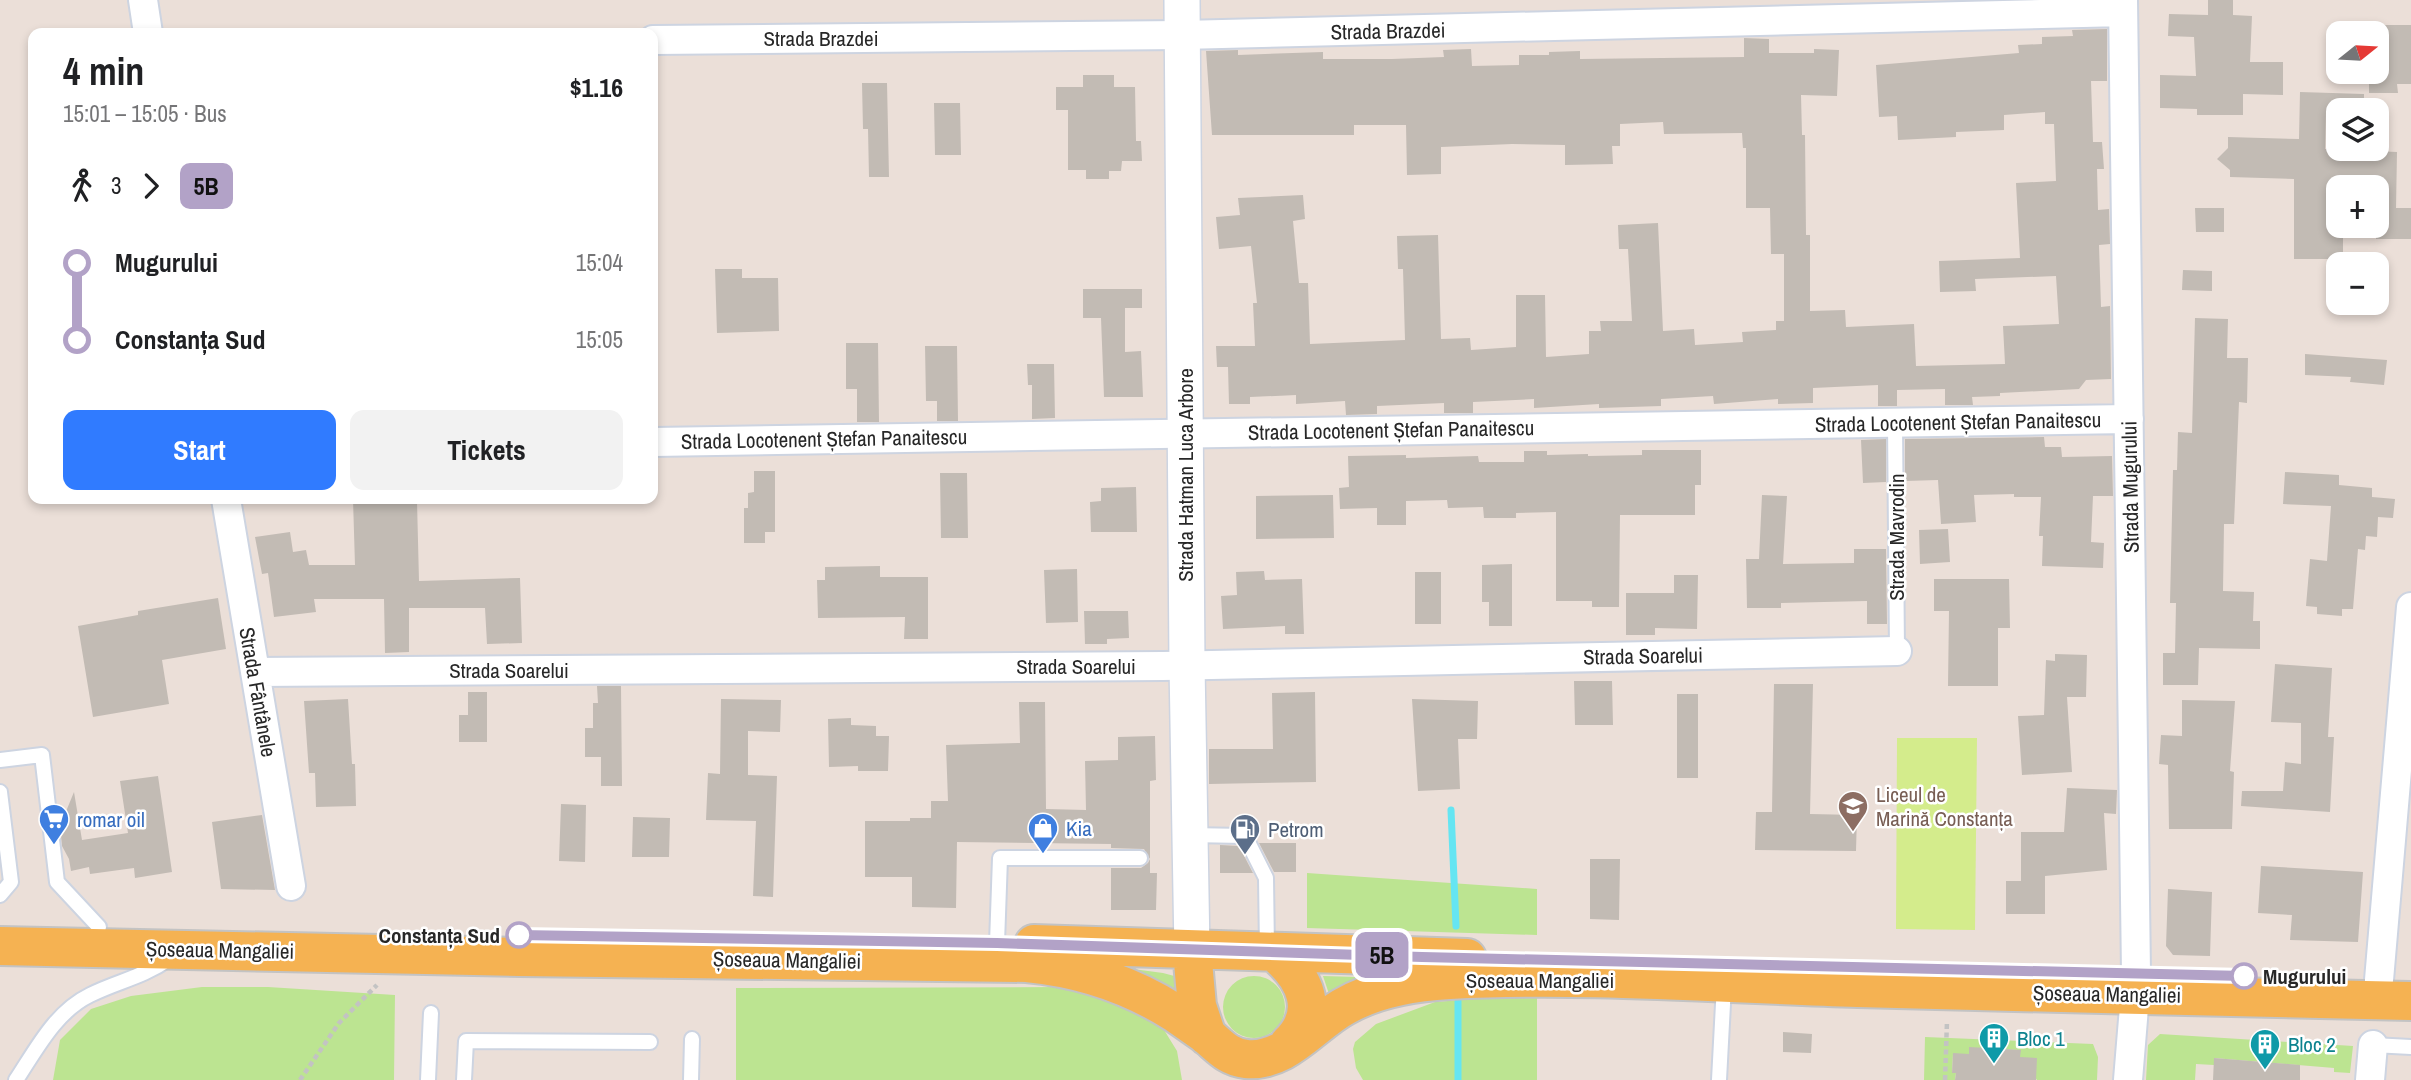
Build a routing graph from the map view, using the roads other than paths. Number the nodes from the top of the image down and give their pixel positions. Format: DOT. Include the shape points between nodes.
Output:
graph roads {
  1 [pos="143,0"];
  2 [pos="1182,0"];
  3 [pos="2123,6"];
  4 [pos="147,28"];
  5 [pos="1182,36"];
  6 [pos="658,40"];
  7 [pos="2130,419"];
  8 [pos="1895,423"];
  9 [pos="1185,433"];
  10 [pos="658,442"];
  11 [pos="227,504"];
  12 [pos="2411,607"];
  13 [pos="1896,651"];
  14 [pos="1187,665"];
  15 [pos="255,672"];
  16 [pos="0,760"];
  17 [pos="0,792"];
  18 [pos="1189,835"];
  19 [pos="1140,858"];
  20 [pos="291,886"];
  21 [pos="0,895"];
  22 [pos="0,926"];
  23 [pos="99,927"];
  24 [pos="997,943"];
  25 [pos="0,946"];
  26 [pos="184,948"];
  27 [pos="1192,951"];
  28 [pos="1271,952"];
  29 [pos="2395,980"];
  30 [pos="1724,984"];
  31 [pos="2136,984"];
  32 [pos="2411,1001"];
  33 [pos="431,1013"];
  34 [pos="1208,1036"];
  35 [pos="692,1039"];
  36 [pos="650,1042"];
  37 [pos="2373,1045"];
  38 [pos="2411,1047"];
  39 [pos="1283,1051"];
  40 [pos="16,1080"];
  41 [pos="428,1080"];
  42 [pos="464,1080"];
  43 [pos="691,1080"];
  44 [pos="1719,1080"];
  45 [pos="2128,1080"];
  46 [pos="2370,1080"];
  1 -- 4 [label="street"];
  2 -- 5 [label="street, Strada Hatman Luca Arbore"];
  3 -- 5 [label="street, Strada Brazdei"];
  3 -- 7 [label="street, Strada Mugurului"];
  5 -- 6 [label="street, Strada Brazdei"];
  5 -- 9 [label="street, Strada Hatman Luca Arbore"];
  7 -- 8 [label="street, Strada Locotenent Ștefan Panaitescu"];
  7 -- 31 [label="street, Strada Mugurului"];
  8 -- 9 [label="street, Strada Locotenent Ștefan Panaitescu"];
  8 -- 13 [label="lane, Strada Mavrodin"];
  9 -- 10 [label="street, Strada Locotenent Ștefan Panaitescu"];
  9 -- 14 [label="street, Strada Hatman Luca Arbore"];
  11 -- 15 [label="street, Strada Fântânele"];
  12 -- 29 [label="street"];
  13 -- 14 [label="street, Strada Soarelui"];
  14 -- 15 [label="street, Strada Soarelui"];
  14 -- 18 [label="street, Strada Hatman Luca Arbore"];
  15 -- 20 [label="street, Strada Fântânele"];
  16 -- 23 [label="lane" via="42,755 57,882"];
  17 -- 21 [label="lane" via="11,882"];
  18 -- 27 [label="street, Strada Hatman Luca Arbore"];
  18 -- 28 [label="lane" via="1245,835 1266,878"];
  19 -- 24 [label="lane" via="1000,858"];
  22 -- 23 [label="main road, Șoseaua Mangaliei"];
  23 -- 24 [label="main road, Șoseaua Mangaliei"];
  24 -- 27 [label="main road, Șoseaua Mangaliei"];
  25 -- 26 [label="main road, Șoseaua Mangaliei"];
  26 -- 34 [label="main road, Șoseaua Mangaliei" via="1027,963 1064,968 1133,990"];
  26 -- 40 [label="lane" via="149,973 89,995 65,1012"];
  27 -- 28 [label="main road, Șoseaua Mangaliei"];
  27 -- 34 [label="main road" via="1197,1006"];
  28 -- 31 [label="main road, Șoseaua Mangaliei"];
  28 -- 39 [label="main road" via="1296,974 1307,1004 1298,1035"];
  29 -- 31 [label="main road, Șoseaua Mangaliei"];
  30 -- 31 [label="main road, Șoseaua Mangaliei"];
  30 -- 39 [label="main road, Șoseaua Mangaliei" via="1537,979 1422,983 1346,1004"];
  30 -- 44 [label="lane"];
  31 -- 32 [label="main road, Șoseaua Mangaliei"];
  31 -- 45 [label="street, Strada Mugurului"];
  33 -- 41 [label="lane"];
  34 -- 39 [label="main road, Șoseaua Mangaliei" via="1234,1057 1268,1058"];
  35 -- 43 [label="lane"];
  36 -- 42 [label="lane" via="466,1041"];
  37 -- 38 [label="lane"];
  37 -- 46 [label="street"];
}
